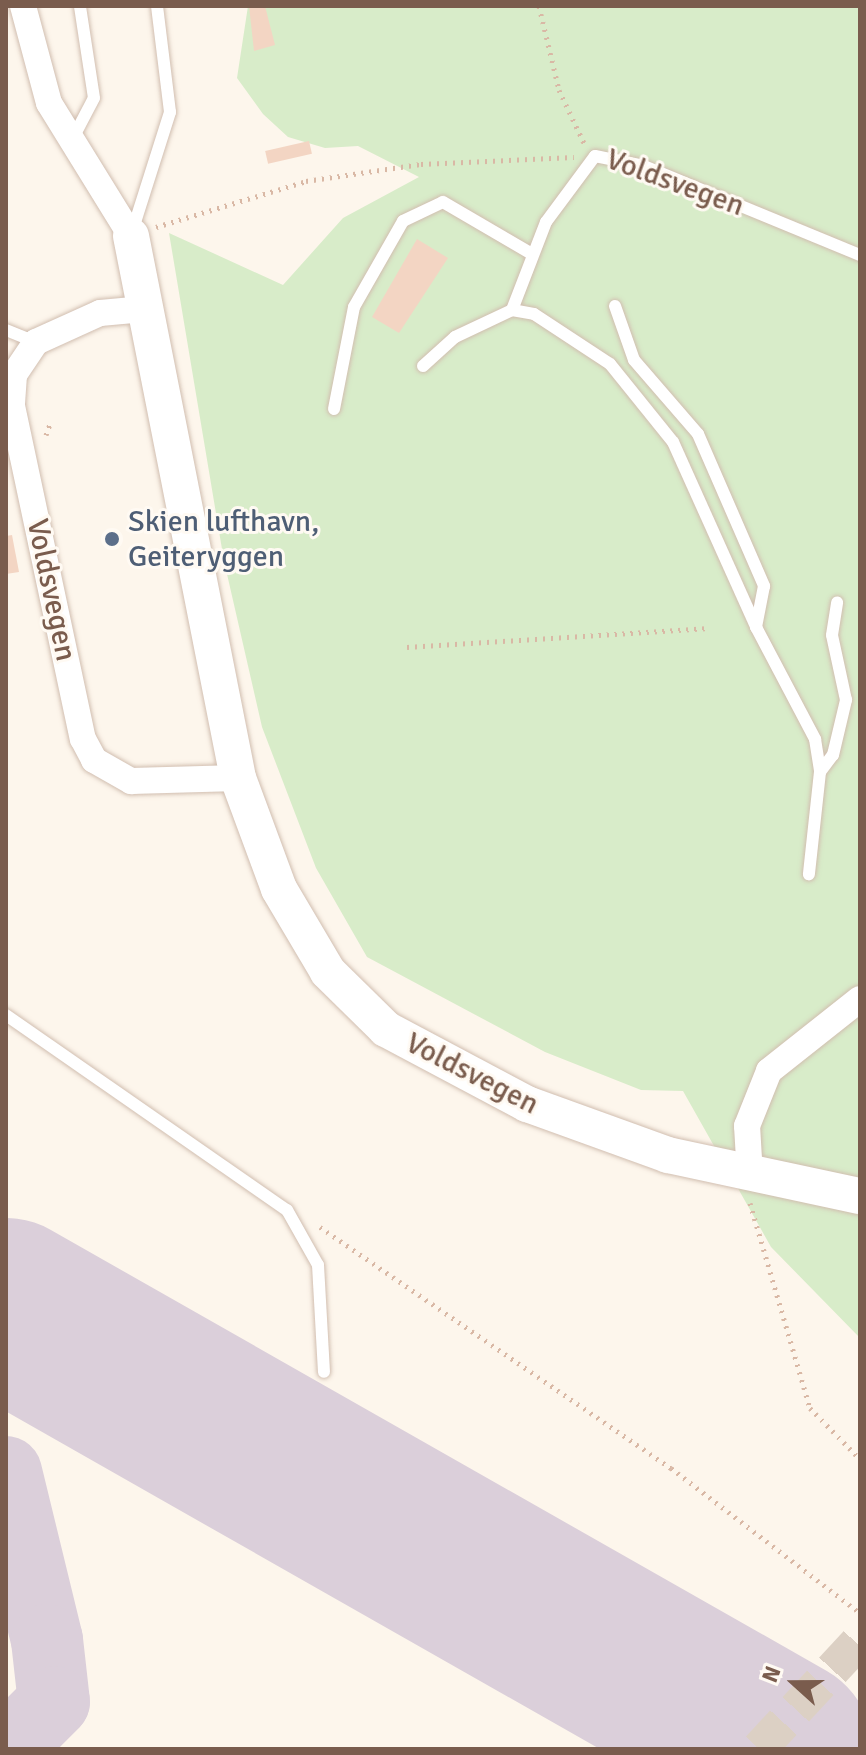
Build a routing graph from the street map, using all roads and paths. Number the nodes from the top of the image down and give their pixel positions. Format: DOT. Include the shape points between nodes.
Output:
graph roads {
  1 [pos="23,6"];
  2 [pos="80,6"];
  3 [pos="157,6"];
  4 [pos="539,6"];
  5 [pos="72,140"];
  6 [pos="595,156"];
  7 [pos="131,236"];
  8 [pos="532,254"];
  9 [pos="860,255"];
  10 [pos="615,306"];
  11 [pos="144,309"];
  12 [pos="512,310"];
  13 [pos="6,330"];
  14 [pos="36,342"];
  15 [pos="423,366"];
  16 [pos="334,409"];
  17 [pos="837,602"];
  18 [pos="756,627"];
  19 [pos="705,628"];
  20 [pos="407,647"];
  21 [pos="820,772"];
  22 [pos="238,778"];
  23 [pos="809,874"];
  24 [pos="860,999"];
  25 [pos="6,1015"];
  26 [pos="750,1176"];
  27 [pos="860,1196"];
  28 [pos="287,1210"];
  29 [pos="324,1372"];
  30 [pos="860,1459"];
  31 [pos="860,1613"];
  1 -- 5 [label="street" via="49,103"];
  2 -- 5 [label="lane" via="94,98"];
  3 -- 7 [label="lane, Voldsvegen" via="170,112"];
  4 -- 6 [label="path, Voldsvegen" via="559,90"];
  5 -- 7 [label="street"];
  6 -- 7 [label="path" via="421,164 306,181"];
  6 -- 8 [label="lane"];
  6 -- 9 [label="lane, Voldsvegen" via="644,166"];
  7 -- 11 [label="street, Voldsvegen"];
  8 -- 12 [label="lane"];
  8 -- 16 [label="lane" via="459,206 429,204 403,221 354,307"];
  10 -- 18 [label="lane" via="634,360 698,434 764,586"];
  11 -- 14 [label="street" via="100,313"];
  11 -- 22 [label="street, Voldsvegen"];
  12 -- 15 [label="lane" via="466,330"];
  12 -- 18 [label="lane" via="534,314 580,342 637,394 673,442"];
  13 -- 14 [label="lane"];
  14 -- 22 [label="street, Voldsvegen" via="14,375 12,406 83,739 94,760 131,781"];
  17 -- 21 [label="lane" via="832,635 846,700 833,755"];
  18 -- 21 [label="lane" via="815,739"];
  19 -- 20 [label="path"];
  21 -- 23 [label="lane"];
  22 -- 26 [label="street, Voldsvegen" via="300,931 328,972 386,1029 527,1104"];
  24 -- 26 [label="street" via="781,1058 762,1082 747,1126"];
  25 -- 28 [label="lane"];
  26 -- 27 [label="street, Voldsvegen"];
  26 -- 30 [label="path" via="749,1220 800,1386 821,1424"];
  28 -- 29 [label="lane" via="318,1265"];
  28 -- 31 [label="path" via="335,1235 611,1426"];
}
